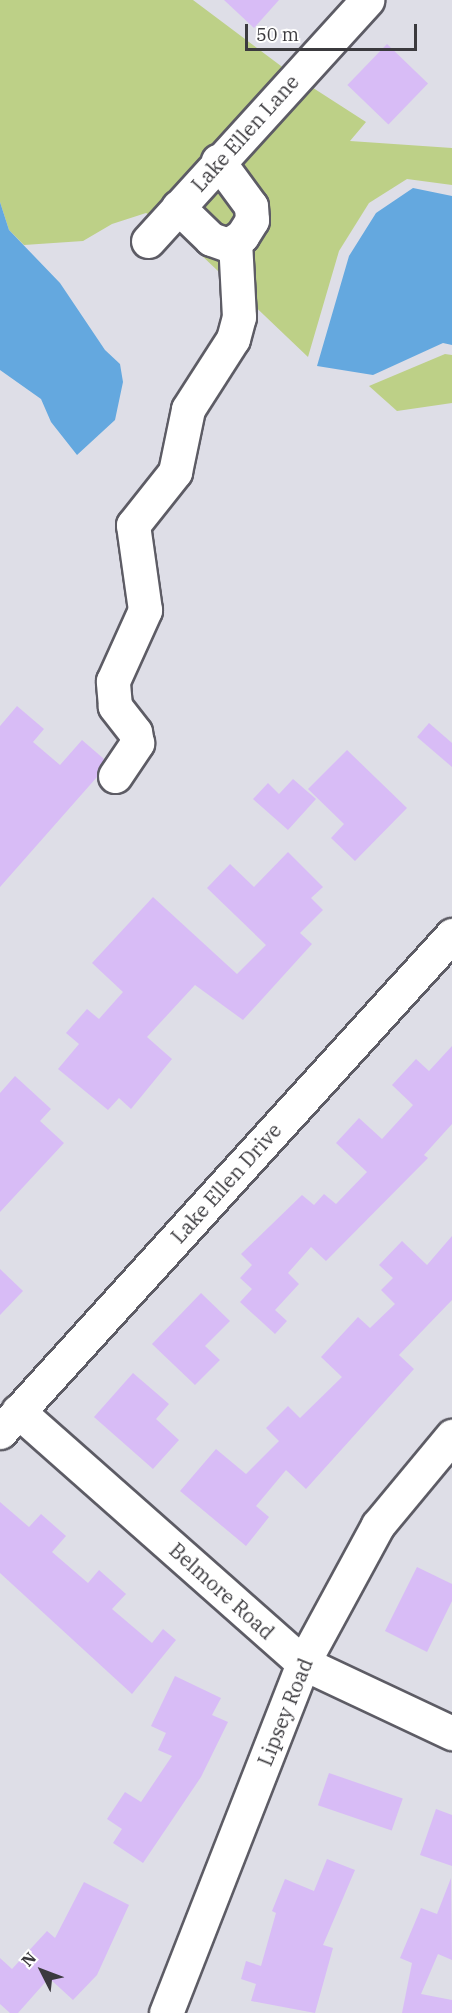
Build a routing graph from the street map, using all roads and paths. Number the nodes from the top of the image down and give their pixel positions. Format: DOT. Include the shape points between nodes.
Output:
graph roads {
  1 [pos="367,0"];
  2 [pos="218,161"];
  3 [pos="178,207"];
  4 [pos="148,241"];
  5 [pos="235,241"];
  6 [pos="115,776"];
  7 [pos="452,935"];
  8 [pos="9,1421"];
  9 [pos="452,1436"];
  10 [pos="303,1663"];
  11 [pos="452,1733"];
  12 [pos="166,2013"];
  1 -- 2 [label="street, Lake Ellen Lane"];
  2 -- 3 [label="street, Lake Ellen Lane"];
  2 -- 5 [label="street" via="251,206 252,220"];
  3 -- 4 [label="street, Lake Ellen Lane"];
  3 -- 5 [label="street" via="211,240 228,245"];
  5 -- 6 [label="street" via="239,317 232,339 188,409 175,472 133,525 145,610 113,681 116,706 135,732 137,742"];
  7 -- 8 [label="street, Lake Ellen Drive"];
  8 -- 10 [label="street, Belmore Road"];
  9 -- 10 [label="street, Lipsey Road" via="378,1525"];
  10 -- 11 [label="street, Belmore Road"];
  10 -- 12 [label="street, Lipsey Road"];
}
